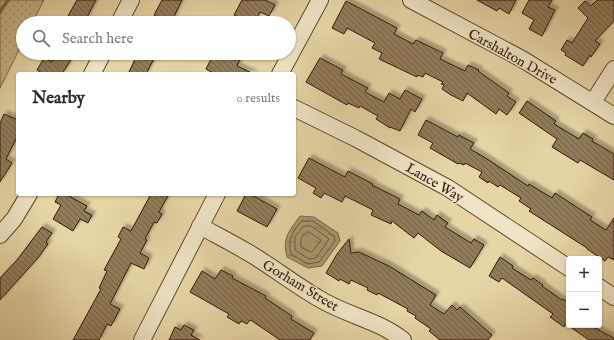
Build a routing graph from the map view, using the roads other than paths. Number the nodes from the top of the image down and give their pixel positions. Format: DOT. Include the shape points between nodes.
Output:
graph roads {
  1 [pos="131,0"];
  2 [pos="320,0"];
  3 [pos="411,0"];
  4 [pos="123,16"];
  5 [pos="296,44"];
  6 [pos="99,60"];
  7 [pos="288,60"];
  8 [pos="614,70"];
  9 [pos="93,72"];
  10 [pos="281,72"];
  11 [pos="593,102"];
  12 [pos="296,109"];
  13 [pos="614,116"];
  14 [pos="28,196"];
  15 [pos="216,196"];
  16 [pos="200,226"];
  17 [pos="0,235"];
  18 [pos="566,266"];
  19 [pos="602,290"];
  20 [pos="614,297"];
  21 [pos="142,340"];
  22 [pos="403,340"];
  1 -- 4 [label="street"];
  2 -- 5 [label="street"];
  3 -- 11 [label="street, Carshalton Drive" via="522,59"];
  6 -- 9 [label="street"];
  7 -- 10 [label="street"];
  8 -- 11 [label="street"];
  11 -- 13 [label="street, Carshalton Drive"];
  12 -- 18 [label="street, Lance Way" via="448,188"];
  14 -- 17 [label="street" via="14,219"];
  15 -- 16 [label="street"];
  16 -- 21 [label="street"];
  16 -- 22 [label="street, Gorham Street" via="253,256 318,299 378,324"];
  19 -- 20 [label="street"];
}
